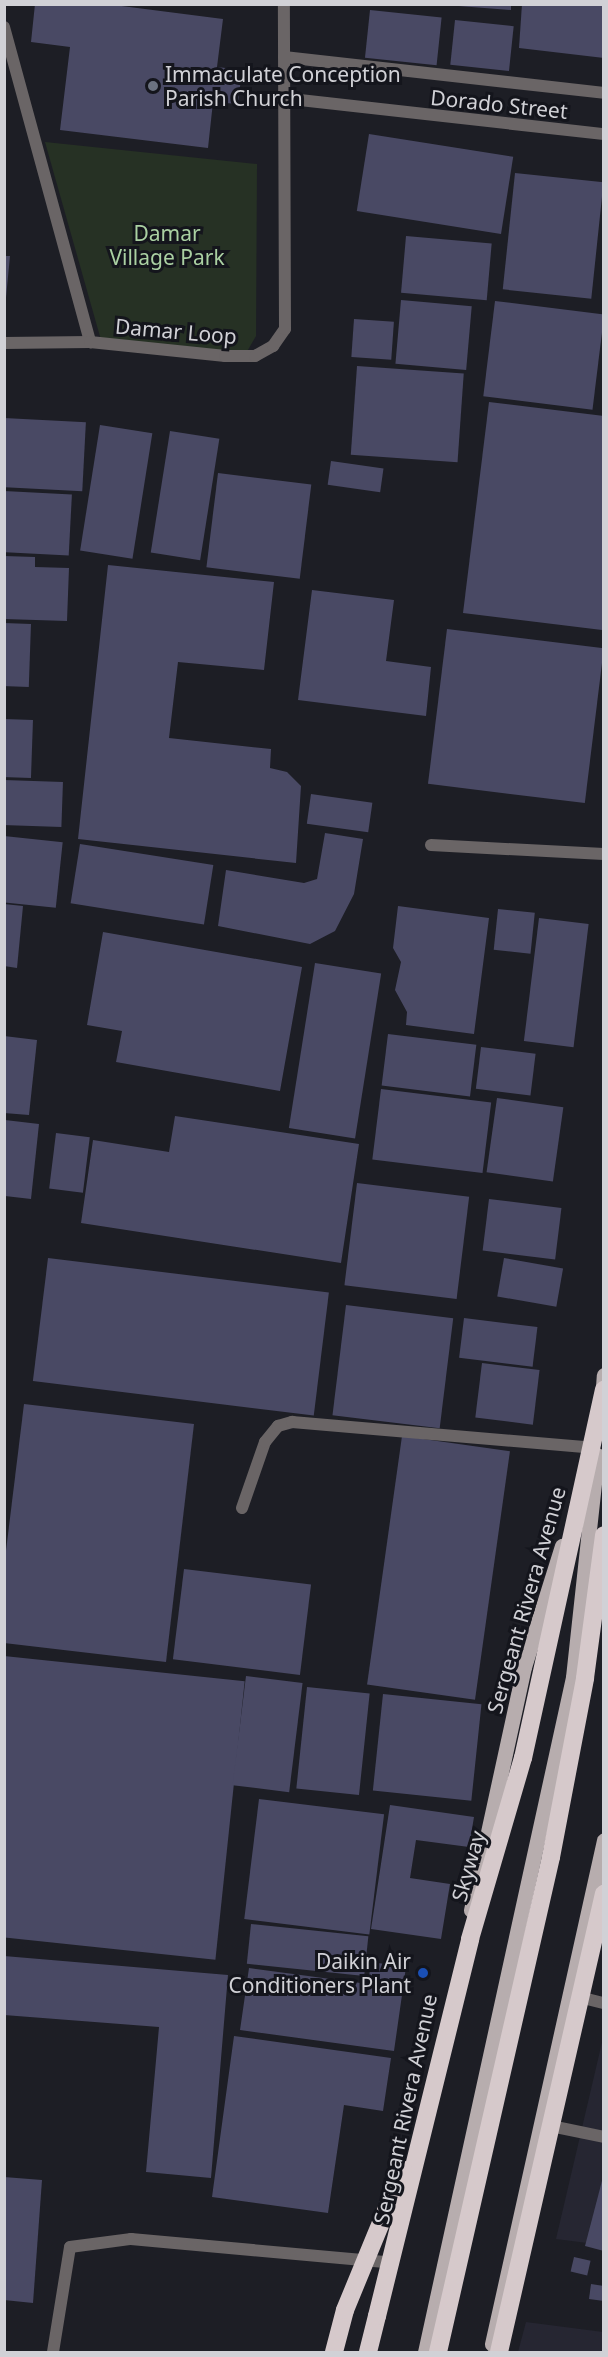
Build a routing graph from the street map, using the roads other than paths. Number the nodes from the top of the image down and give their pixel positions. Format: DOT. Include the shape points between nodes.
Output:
graph roads {
  1 [pos="284,4"];
  2 [pos="5,34"];
  3 [pos="284,57"];
  4 [pos="603,93"];
  5 [pos="282,98"];
  6 [pos="603,134"];
  7 [pos="90,342"];
  8 [pos="4,343"];
  9 [pos="431,845"];
  10 [pos="603,854"];
  11 [pos="603,1375"];
  12 [pos="603,1390"];
  13 [pos="600,1423"];
  14 [pos="593,1448"];
  15 [pos="242,1508"];
  16 [pos="603,1535"];
  17 [pos="603,1840"];
  18 [pos="603,1894"];
  19 [pos="569,1995"];
  20 [pos="603,2002"];
  21 [pos="425,2114"];
  22 [pos="541,2124"];
  23 [pos="603,2137"];
  24 [pos="393,2263"];
  25 [pos="53,2352"];
  26 [pos="334,2352"];
  27 [pos="371,2352"];
  28 [pos="425,2352"];
  29 [pos="438,2352"];
  30 [pos="490,2352"];
  31 [pos="499,2352"];
  1 -- 3 [label="street, Damar Loop"];
  2 -- 7 [label="street, Damar Loop"];
  3 -- 4 [label="street, Dorado Street"];
  3 -- 5 [label="street, Damar Loop"];
  5 -- 6 [label="street, Dorado Street"];
  5 -- 7 [label="street, Damar Loop" via="285,329 273,346 255,357"];
  7 -- 8 [label="street"];
  9 -- 10 [label="street"];
  11 -- 13 [label="main road, Sergeant Rivera Avenue"];
  12 -- 21 [label="highway, Skyway, bridge" via="522,1758"];
  13 -- 14 [label="main road, Sergeant Rivera Avenue"];
  13 -- 28 [label="main road, Sergeant Rivera Avenue" via="571,1688"];
  14 -- 15 [label="street" via="292,1422 278,1426 265,1442"];
  14 -- 24 [label="main road, Sergeant Rivera Avenue" via="524,1667"];
  16 -- 29 [label="highway" via="585,1678 551,1857"];
  17 -- 19 [label="main road"];
  18 -- 31 [label="highway, bridge"];
  19 -- 20 [label="street"];
  19 -- 22 [label="main road"];
  21 -- 26 [label="highway, bridge" via="345,2310"];
  21 -- 27 [label="highway, Skyway, bridge"];
  22 -- 23 [label="street"];
  22 -- 30 [label="main road"];
  24 -- 25 [label="street" via="131,2239 70,2247"];
  24 -- 27 [label="main road, Sergeant Rivera Avenue"];
}
